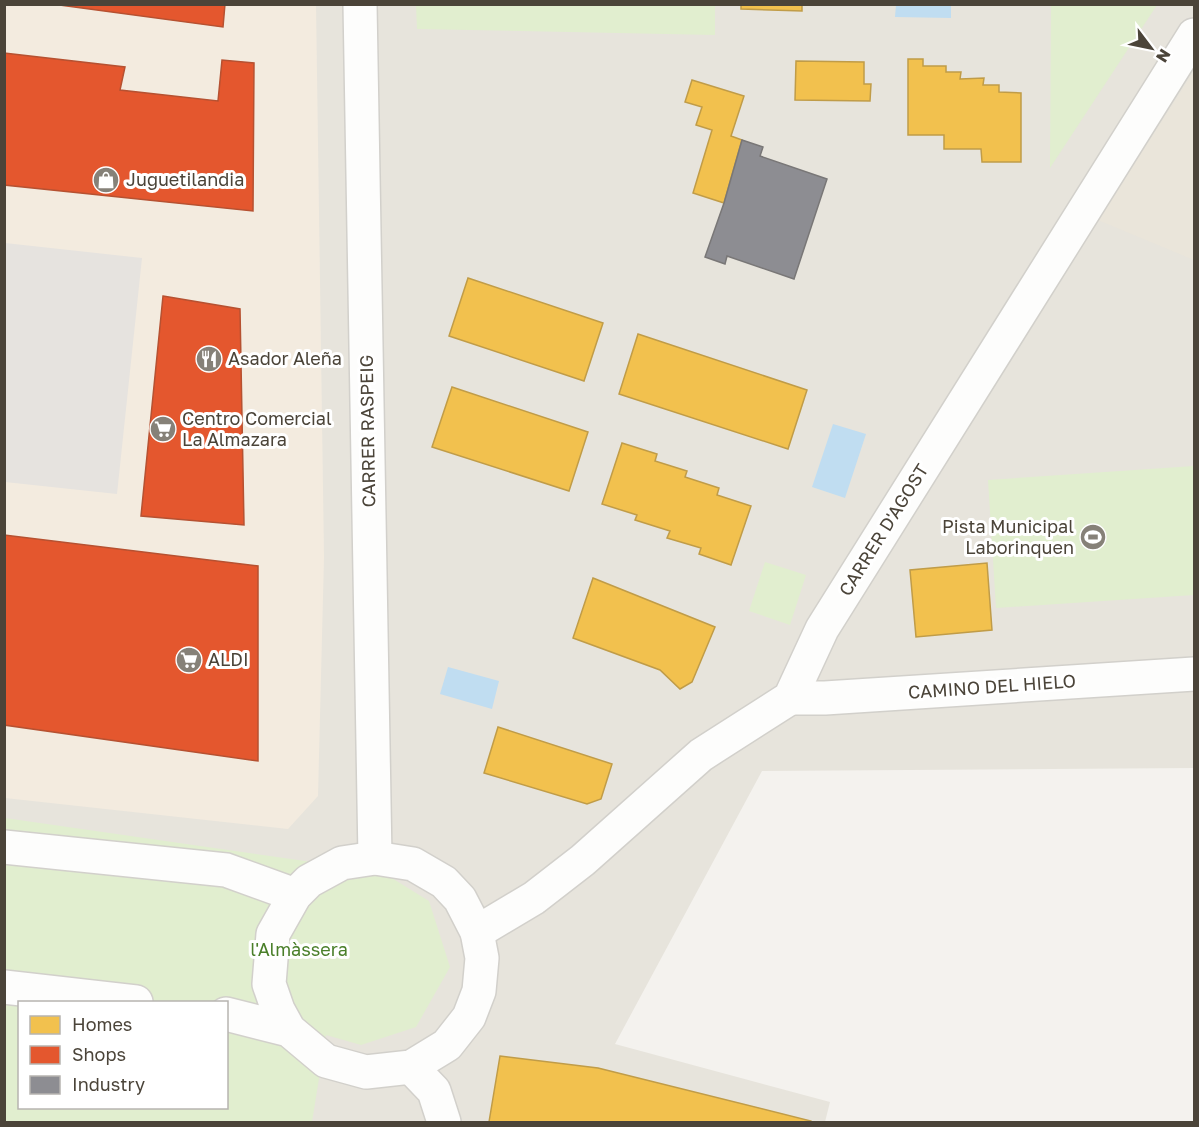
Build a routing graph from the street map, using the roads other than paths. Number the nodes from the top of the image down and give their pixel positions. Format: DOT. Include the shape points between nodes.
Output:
graph roads {
  1 [pos="360,4"];
  2 [pos="1194,35"];
  3 [pos="1194,674"];
  4 [pos="790,698"];
  5 [pos="4,847"];
  6 [pos="375,858"];
  7 [pos="295,895"];
  8 [pos="477,932"];
  9 [pos="4,987"];
  10 [pos="127,1001"];
  11 [pos="228,1015"];
  12 [pos="289,1030"];
  13 [pos="411,1066"];
  14 [pos="444,1122"];
  1 -- 6 [label="street, CARRER RASPEIG"];
  2 -- 4 [label="street, CARRER D'AGOST" via="822,629"];
  3 -- 4 [label="street, CAMINO DEL HIELO"];
  4 -- 8 [label="street" via="701,755 584,861 534,898"];
  5 -- 7 [label="street" via="226,870"];
  6 -- 7 [label="street" via="342,863 309,881"];
  6 -- 8 [label="street" via="413,864 444,882 460,899"];
  7 -- 12 [label="street" via="273,934 269,984"];
  8 -- 13 [label="street" via="482,958 479,991 469,1017 447,1045"];
  9 -- 10 [label="street"];
  11 -- 12 [label="street"];
  12 -- 13 [label="street" via="326,1061 366,1072"];
  13 -- 14 [label="street" via="434,1091"];
}
